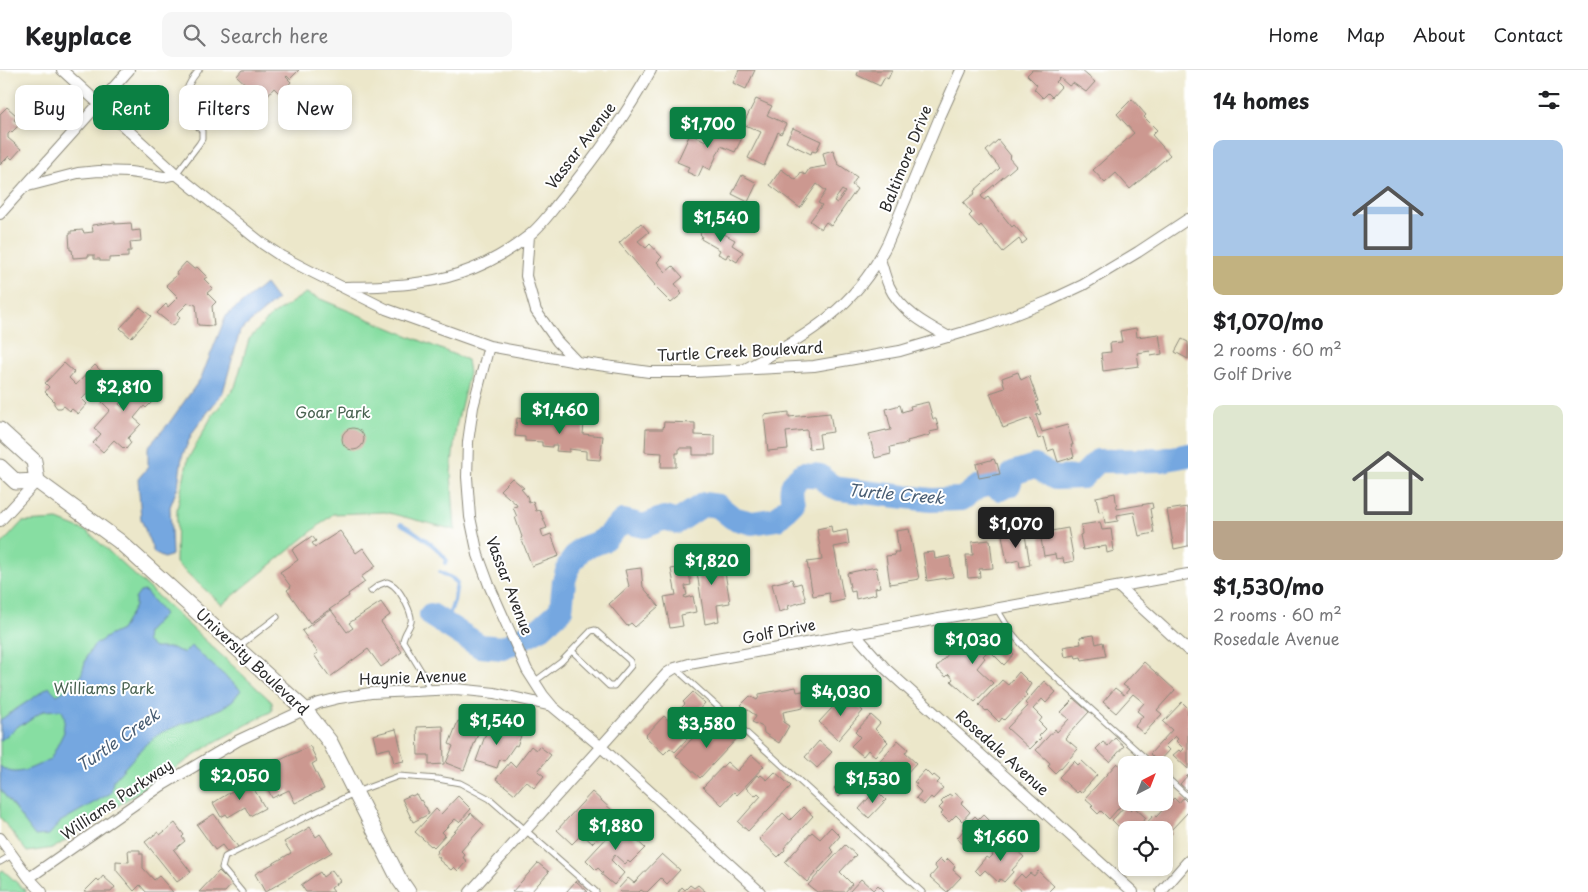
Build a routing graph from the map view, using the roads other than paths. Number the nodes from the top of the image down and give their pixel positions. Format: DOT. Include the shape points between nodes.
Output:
graph roads {
  1 [pos="62,70"];
  2 [pos="129,70"];
  3 [pos="199,70"];
  4 [pos="651,70"];
  5 [pos="961,70"];
  6 [pos="116,85"];
  7 [pos="93,98"];
  8 [pos="93,111"];
  9 [pos="128,130"];
  10 [pos="176,174"];
  11 [pos="24,187"];
  12 [pos="0,214"];
  13 [pos="1188,219"];
  14 [pos="529,236"];
  15 [pos="880,259"];
  16 [pos="344,287"];
  17 [pos="949,337"];
  18 [pos="489,346"];
  19 [pos="577,362"];
  20 [pos="742,370"];
  21 [pos="0,430"];
  22 [pos="0,467"];
  23 [pos="37,481"];
  24 [pos="0,522"];
  25 [pos="1188,574"];
  26 [pos="1119,587"];
  27 [pos="370,591"];
  28 [pos="997,608"];
  29 [pos="276,617"];
  30 [pos="854,633"];
  31 [pos="238,648"];
  32 [pos="1188,650"];
  33 [pos="572,651"];
  34 [pos="675,668"];
  35 [pos="534,682"];
  36 [pos="430,690"];
  37 [pos="553,707"];
  38 [pos="304,709"];
  39 [pos="600,746"];
  40 [pos="1143,756"];
  41 [pos="1173,783"];
  42 [pos="356,792"];
  43 [pos="1188,797"];
  44 [pos="526,829"];
  45 [pos="0,838"];
  46 [pos="12,854"];
  47 [pos="1188,861"];
  48 [pos="0,862"];
  49 [pos="29,878"];
  50 [pos="42,892"];
  51 [pos="242,892"];
  52 [pos="408,892"];
  53 [pos="470,892"];
  54 [pos="596,892"];
  55 [pos="760,892"];
  56 [pos="922,892"];
  57 [pos="1133,892"];
  58 [pos="1161,892"];
  1 -- 7 [label="street, Turtle Creek Boulevard"];
  2 -- 6 [label="street"];
  3 -- 10 [label="lane" via="184,95 188,112 202,131 202,138"];
  4 -- 14 [label="street, Vassar Avenue" via="597,155"];
  5 -- 15 [label="street, Baltimore Drive"];
  8 -- 11 [label="street"];
  9 -- 10 [label="street, Turtle Creek Boulevard"];
  10 -- 11 [label="street" via="164,177 99,171"];
  10 -- 16 [label="street, Turtle Creek Boulevard" via="263,244"];
  11 -- 12 [label="street"];
  13 -- 17 [label="street, Turtle Creek Boulevard" via="1083,285 1032,308"];
  14 -- 16 [label="street, Vassar Avenue" via="496,258 462,273 420,284"];
  14 -- 19 [label="street" via="526,276 536,310 557,341"];
  15 -- 17 [label="street" via="890,288 903,305 916,318"];
  15 -- 20 [label="street, Baltimore Drive" via="860,287 814,329"];
  16 -- 18 [label="street, Turtle Creek Boulevard" via="386,309"];
  17 -- 20 [label="street, Turtle Creek Boulevard" via="900,351 814,366"];
  18 -- 19 [label="street, Turtle Creek Boulevard"];
  18 -- 35 [label="street, Vassar Avenue" via="473,407 468,442 470,516 478,555"];
  19 -- 20 [label="street, Turtle Creek Boulevard" via="649,372"];
  21 -- 23 [label="street" via="34,461"];
  22 -- 23 [label="street" via="16,482"];
  23 -- 24 [label="street"];
  23 -- 31 [label="street, University Boulevard" via="119,541"];
  25 -- 26 [label="street, Golf Drive"];
  26 -- 28 [label="street, Golf Drive"];
  26 -- 32 [label="street"];
  27 -- 36 [label="lane" via="387,582 394,585 411,615 403,641"];
  28 -- 30 [label="street, Golf Drive"];
  28 -- 40 [label="lane" via="1011,632 1031,655"];
  29 -- 31 [label="lane"];
  30 -- 34 [label="street, Golf Drive"];
  30 -- 57 [label="street, Rosedale Avenue" via="886,668"];
  31 -- 38 [label="street, University Boulevard"];
  33 -- 33 [label="lane" via="590,631 595,630 632,666 614,686 610,686"];
  33 -- 35 [label="lane"];
  34 -- 39 [label="street, Golf Drive"];
  34 -- 56 [label="lane"];
  35 -- 37 [label="street, Vassar Avenue"];
  36 -- 37 [label="street, Haynie Avenue" via="495,693"];
  36 -- 38 [label="street, Haynie Avenue" via="371,693 339,698"];
  37 -- 39 [label="street, Vassar Avenue"];
  38 -- 42 [label="street, University Boulevard" via="330,742"];
  38 -- 49 [label="street, Williams Parkway" via="239,740 161,786"];
  39 -- 44 [label="street, Golf Drive"];
  39 -- 55 [label="street"];
  41 -- 43 [label="lane"];
  42 -- 44 [label="lane" via="399,776 460,783 490,799"];
  42 -- 51 [label="lane" via="225,857 222,868"];
  42 -- 52 [label="street, University Boulevard"];
  44 -- 53 [label="street, Golf Drive"];
  44 -- 54 [label="lane"];
  45 -- 46 [label="street"];
  46 -- 48 [label="lane"];
  46 -- 49 [label="street"];
  47 -- 58 [label="street"];
  49 -- 50 [label="street"];
}
